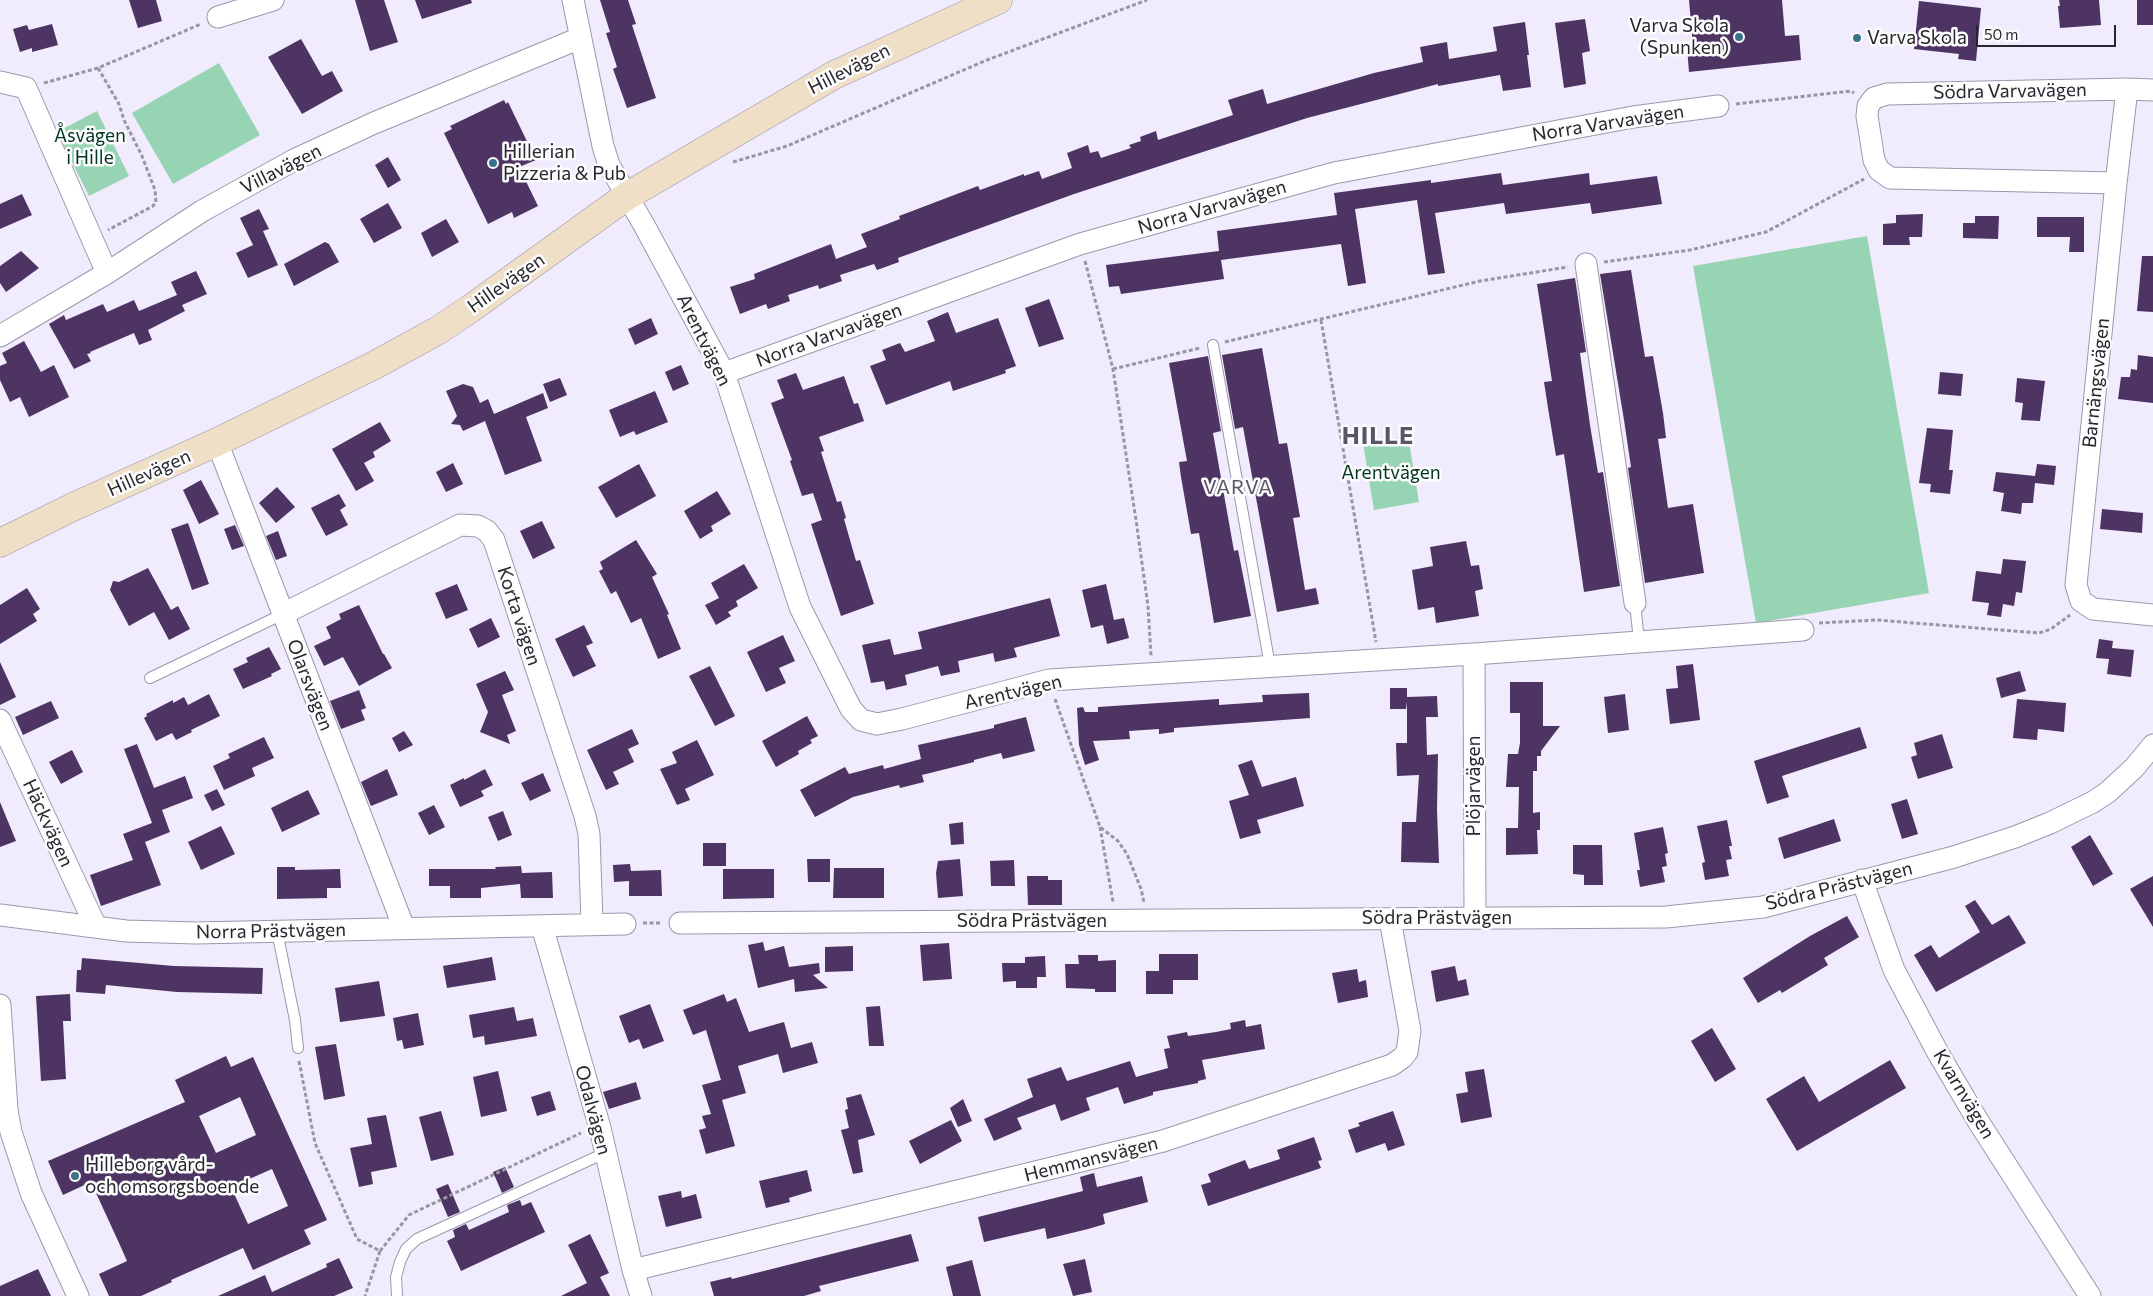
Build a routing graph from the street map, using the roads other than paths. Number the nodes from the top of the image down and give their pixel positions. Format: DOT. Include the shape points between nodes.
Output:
graph roads {
  1 [pos="272,0"];
  2 [pos="573,0"];
  3 [pos="998,0"];
  4 [pos="218,17"];
  5 [pos="580,38"];
  6 [pos="0,82"];
  7 [pos="2127,89"];
  8 [pos="2153,90"];
  9 [pos="1718,106"];
  10 [pos="2116,183"];
  11 [pos="627,196"];
  12 [pos="1586,264"];
  13 [pos="107,273"];
  14 [pos="0,336"];
  15 [pos="1213,345"];
  16 [pos="724,373"];
  17 [pos="217,442"];
  18 [pos="0,542"];
  19 [pos="1635,603"];
  20 [pos="283,614"];
  21 [pos="2153,615"];
  22 [pos="1803,630"];
  23 [pos="1639,641"];
  24 [pos="1474,654"];
  25 [pos="1270,666"];
  26 [pos="150,678"];
  27 [pos="0,720"];
  28 [pos="2153,744"];
  29 [pos="1862,880"];
  30 [pos="0,915"];
  31 [pos="1475,918"];
  32 [pos="1390,919"];
  33 [pos="680,923"];
  34 [pos="592,924"];
  35 [pos="625,924"];
  36 [pos="542,926"];
  37 [pos="96,927"];
  38 [pos="404,928"];
  39 [pos="277,931"];
  40 [pos="0,1005"];
  41 [pos="1,1048"];
  42 [pos="298,1048"];
  43 [pos="605,1153"];
  44 [pos="633,1270"];
  45 [pos="78,1296"];
  46 [pos="397,1296"];
  47 [pos="641,1296"];
  48 [pos="2090,1296"];
  1 -- 4 [label="street"];
  2 -- 5 [label="street"];
  3 -- 11 [label="street, Hillevägen" via="834,74"];
  5 -- 11 [label="street" via="603,146"];
  5 -- 13 [label="street, Villavägen" via="374,123 294,160 202,211"];
  6 -- 13 [label="street" via="26,88"];
  7 -- 8 [label="street, Södra Varvavägen"];
  7 -- 10 [label="street, Barnängsvägen"];
  7 -- 10 [label="street, Södra Varvavägen" via="1887,94 1869,103 1867,116 1873,155 1880,170 1894,179"];
  9 -- 16 [label="street, Norra Varvavägen" via="1633,117 1359,167 1080,244"];
  10 -- 21 [label="street, Barnängsvägen" via="2076,586 2083,603 2093,609"];
  11 -- 16 [label="street, Arentvägen"];
  11 -- 17 [label="street, Hillevägen" via="437,331"];
  12 -- 19 [label="street"];
  13 -- 14 [label="street, Villavägen"];
  15 -- 25 [label="lane"];
  16 -- 25 [label="street, Arentvägen" via="800,607 851,709 869,723 885,722 1049,680"];
  17 -- 18 [label="street, Hillevägen"];
  17 -- 20 [label="street, Olarsvägen"];
  19 -- 23 [label="lane"];
  20 -- 26 [label="lane"];
  20 -- 34 [label="street, Korta vägen" via="460,525 468,524 487,531 494,540 585,816 589,834"];
  20 -- 38 [label="street, Olarsvägen"];
  22 -- 23 [label="street, Arentvägen"];
  23 -- 24 [label="street, Arentvägen"];
  24 -- 25 [label="street, Arentvägen"];
  24 -- 31 [label="street, Plöjarvägen"];
  27 -- 37 [label="street, Häckvägen"];
  28 -- 29 [label="street, Södra Prästvägen" via="2134,768 2108,792 2058,820 1981,848"];
  29 -- 31 [label="street, Södra Prästvägen" via="1763,907 1666,917"];
  29 -- 48 [label="street, Kvarnvägen" via="1894,970 1938,1052"];
  30 -- 37 [label="street, Norra Prästvägen"];
  31 -- 32 [label="street, Södra Prästvägen"];
  32 -- 33 [label="street, Södra Prästvägen"];
  32 -- 44 [label="street, Hemmansvägen" via="1410,1031 1407,1052 1392,1065 1163,1141"];
  34 -- 35 [label="street"];
  34 -- 36 [label="street"];
  36 -- 38 [label="street, Norra Prästvägen"];
  36 -- 43 [label="street, Odalvägen"];
  37 -- 39 [label="street, Norra Prästvägen" via="196,933"];
  38 -- 39 [label="street, Norra Prästvägen"];
  39 -- 42 [label="lane"];
  40 -- 41 [label="street"];
  41 -- 45 [label="street" via="7,1110 17,1153 31,1193"];
  43 -- 44 [label="street, Odalvägen"];
  43 -- 46 [label="lane" via="418,1239 406,1249 400,1262 396,1277"];
  44 -- 47 [label="street, Odalvägen"];
}
